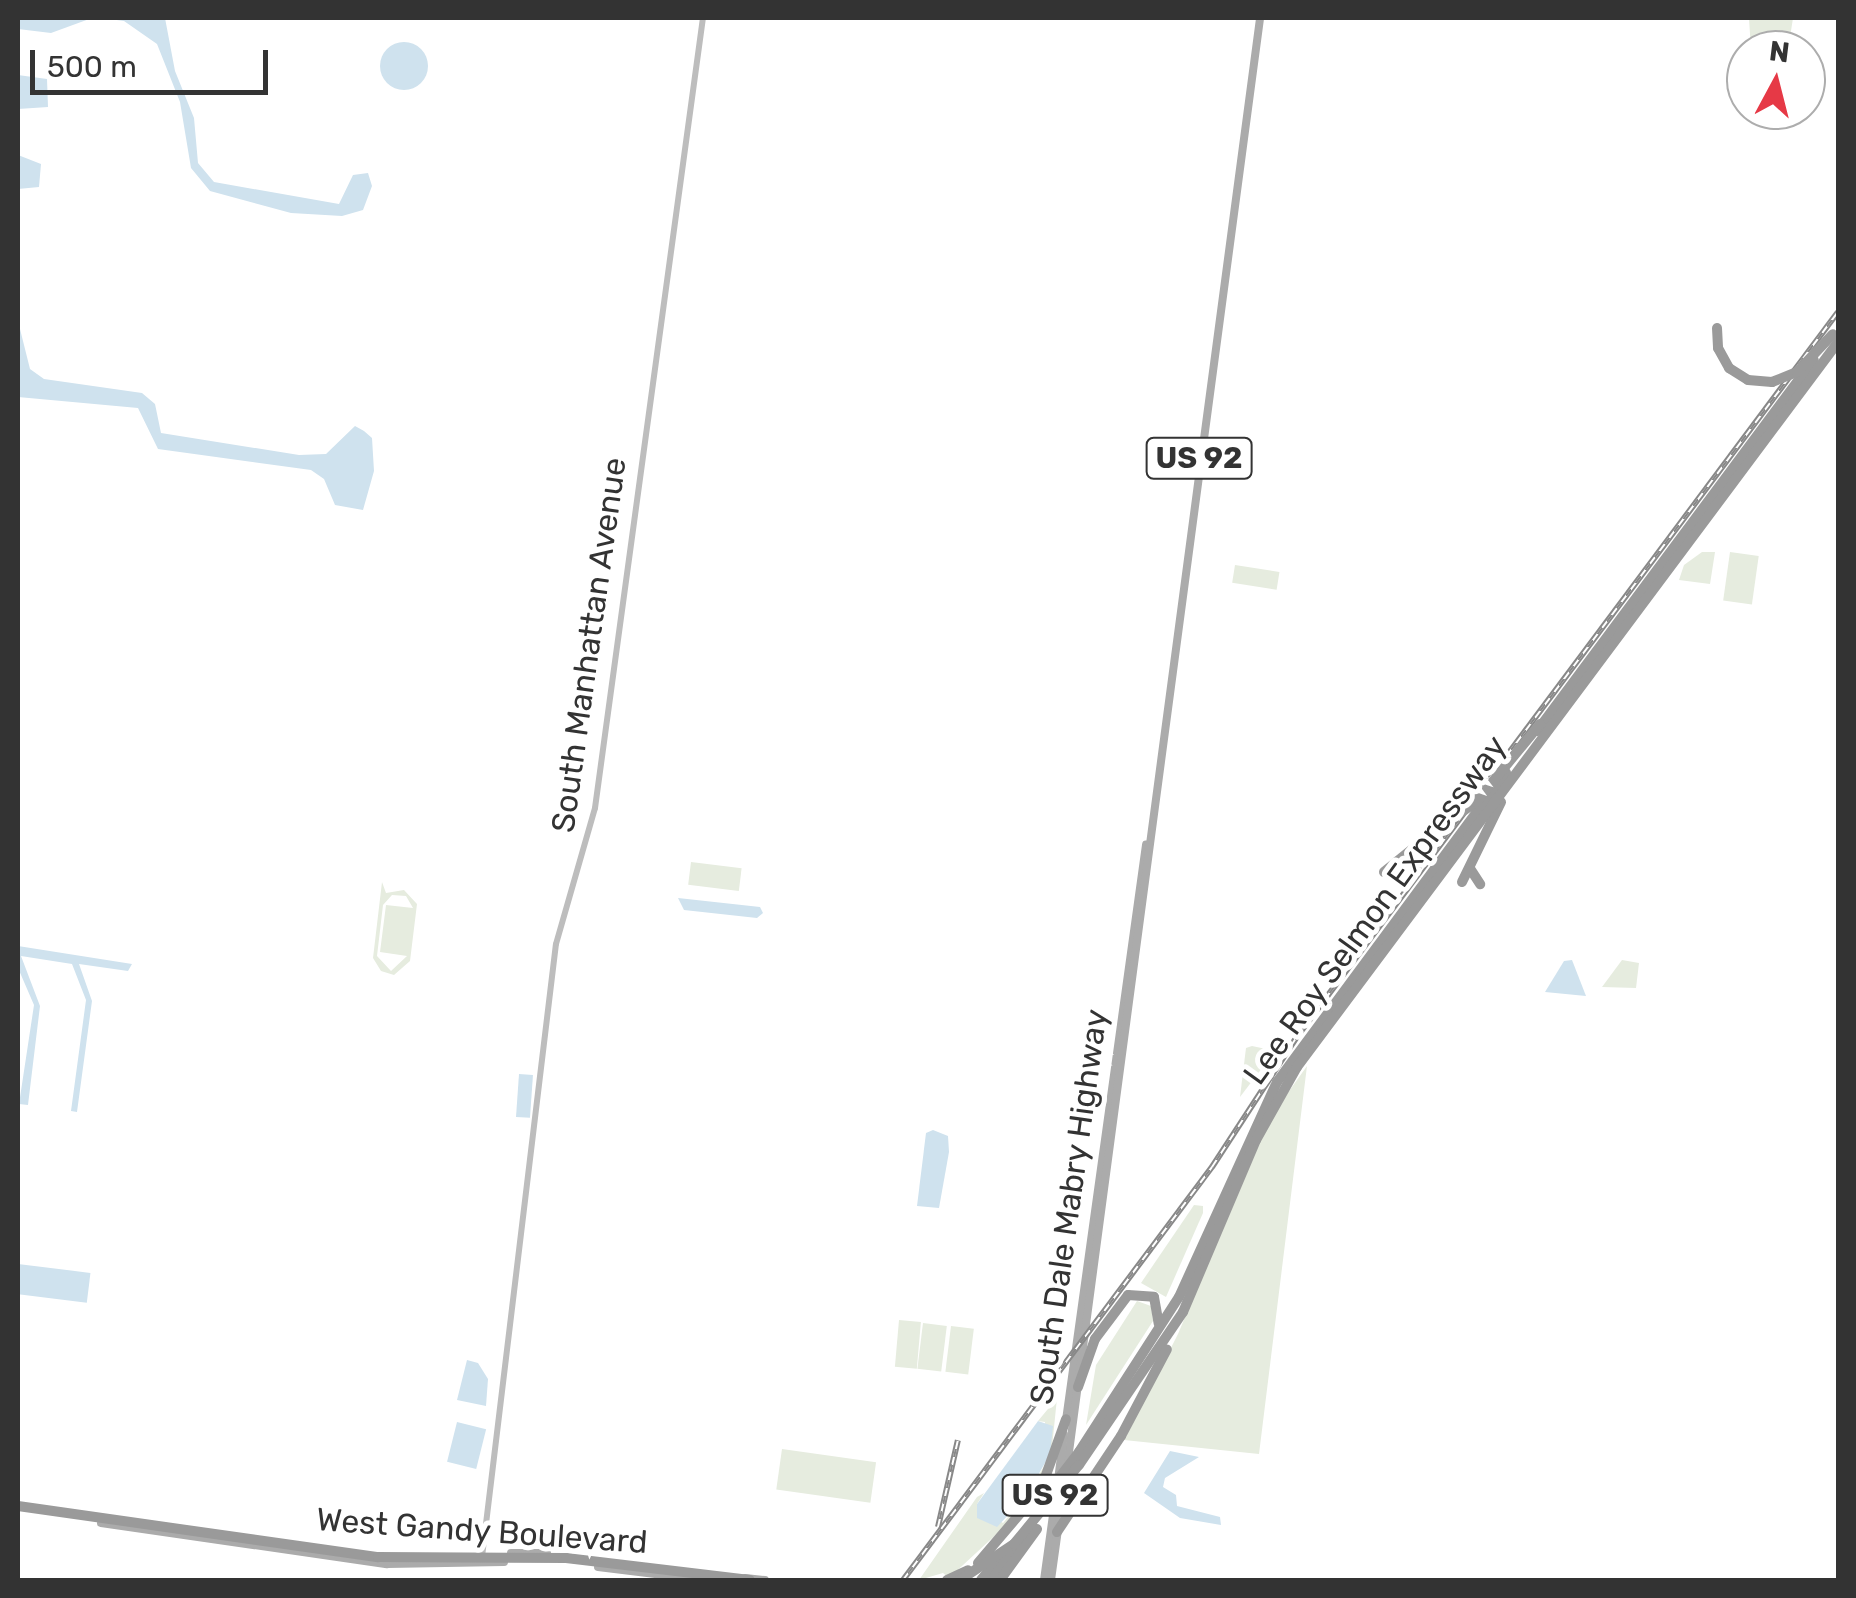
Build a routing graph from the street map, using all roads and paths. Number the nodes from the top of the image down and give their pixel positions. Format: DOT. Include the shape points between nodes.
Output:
graph roads {
  1 [pos="703,18"];
  2 [pos="1260,18"];
  3 [pos="1720,332"];
  4 [pos="1836,334"];
  5 [pos="1544,724"];
  6 [pos="1523,757"];
  7 [pos="1514,777"];
  8 [pos="1148,841"];
  9 [pos="1397,860"];
  10 [pos="1442,866"];
  11 [pos="1471,870"];
  12 [pos="1384,872"];
  13 [pos="1400,874"];
  14 [pos="1462,882"];
  15 [pos="1480,884"];
  16 [pos="1423,891"];
  17 [pos="1124,989"];
  18 [pos="1127,1020"];
  19 [pos="1114,1093"];
  20 [pos="1101,1160"];
  21 [pos="1103,1192"];
  22 [pos="1096,1222"];
  23 [pos="1178,1309"];
  24 [pos="1146,1350"];
  25 [pos="1078,1387"];
  26 [pos="1066,1419"];
  27 [pos="1079,1462"];
  28 [pos="1044,1503"];
  29 [pos="18,1508"];
  30 [pos="1058,1532"];
  31 [pos="188,1533"];
  32 [pos="281,1546"];
  33 [pos="482,1559"];
  34 [pos="393,1560"];
  35 [pos="978,1563"];
  36 [pos="622,1566"];
  37 [pos="719,1577"];
  38 [pos="704,1580"];
  39 [pos="750,1580"];
  40 [pos="765,1580"];
  41 [pos="947,1580"];
  42 [pos="960,1580"];
  43 [pos="981,1580"];
  44 [pos="992,1580"];
  45 [pos="1000,1580"];
  46 [pos="1048,1580"];
  1 -- 33 [label="main road, South Manhattan Avenue" via="595,805 558,932"];
  2 -- 8 [label="main road, South Dale Mabry Highway / US 92"];
  3 -- 4 [label="highway, bridge" via="1736,374 1772,382 1797,372"];
  4 -- 5 [label="highway, Lee Roy Selmon Expressway, bridge"];
  4 -- 5 [label="highway, Lee Roy Selmon Expressway" via="1776,426"];
  5 -- 6 [label="highway, Lee Roy Selmon Expressway, bridge"];
  5 -- 9 [label="highway, bridge" via="1476,802"];
  6 -- 7 [label="highway, Lee Roy Selmon Expressway"];
  6 -- 10 [label="highway, Lee Roy Selmon Expressway"];
  7 -- 10 [label="highway, Lee Roy Selmon Expressway"];
  7 -- 11 [label="highway"];
  8 -- 17 [label="main road, South Dale Mabry Highway / US 92"];
  8 -- 18 [label="main road, South Dale Mabry Highway / US 92"];
  9 -- 12 [label="highway"];
  9 -- 13 [label="highway"];
  10 -- 16 [label="highway, Lee Roy Selmon Expressway"];
  11 -- 14 [label="highway"];
  11 -- 15 [label="highway"];
  16 -- 23 [label="highway, Lee Roy Selmon Expressway" via="1298,1067 1256,1140"];
  16 -- 23 [label="highway, Lee Roy Selmon Expressway" via="1300,1049 1249,1134"];
  17 -- 18 [label="main road"];
  17 -- 19 [label="main road, South Dale Mabry Highway / US 92"];
  18 -- 19 [label="main road, South Dale Mabry Highway / US 92"];
  19 -- 20 [label="main road, South Dale Mabry Highway / US 92"];
  19 -- 21 [label="main road, South Dale Mabry Highway / US 92"];
  20 -- 21 [label="main road"];
  20 -- 22 [label="main road, South Dale Mabry Highway / US 92"];
  21 -- 22 [label="main road, South Dale Mabry Highway / US 92"];
  22 -- 25 [label="main road, South Dale Mabry Highway / US 92"];
  22 -- 26 [label="main road, South Dale Mabry Highway / US 92"];
  23 -- 24 [label="highway, Lee Roy Selmon Expressway"];
  23 -- 27 [label="highway"];
  23 -- 30 [label="highway" via="1133,1416"];
  24 -- 25 [label="highway" via="1160,1307 1152,1295 1136,1292 1101,1329"];
  24 -- 27 [label="highway, Lee Roy Selmon Expressway"];
  25 -- 30 [label="main road, South Dale Mabry Highway / US 92"];
  26 -- 35 [label="highway" via="1048,1475"];
  26 -- 46 [label="main road, South Dale Mabry Highway / US 92"];
  27 -- 28 [label="highway, bridge"];
  27 -- 35 [label="highway, Lee Roy Selmon Expressway, bridge"];
  27 -- 42 [label="highway, Lee Roy Selmon Expressway, bridge" via="1014,1544"];
  27 -- 45 [label="highway, bridge"];
  28 -- 43 [label="highway"];
  28 -- 44 [label="highway"];
  29 -- 31 [label="main road, West Gandy Boulevard"];
  29 -- 31 [label="main road"];
  29 -- 37 [label="highway, bridge" via="378,1560 553,1561"];
  29 -- 39 [label="highway, bridge" via="378,1557 566,1558"];
  30 -- 46 [label="main road, South Dale Mabry Highway / US 92"];
  31 -- 32 [label="main road, West Gandy Boulevard"];
  32 -- 34 [label="main road, West Gandy Boulevard"];
  32 -- 34 [label="main road, West Gandy Boulevard"];
  33 -- 34 [label="main road, West Gandy Boulevard"];
  33 -- 36 [label="main road, West Gandy Boulevard"];
  33 -- 36 [label="main road, West Gandy Boulevard" via="571,1556"];
  35 -- 41 [label="highway, Lee Roy Selmon Expressway, bridge"];
  36 -- 37 [label="main road, West Gandy Boulevard"];
  36 -- 38 [label="main road, West Gandy Boulevard"];
  37 -- 40 [label="main road, West Gandy Boulevard"];
}
